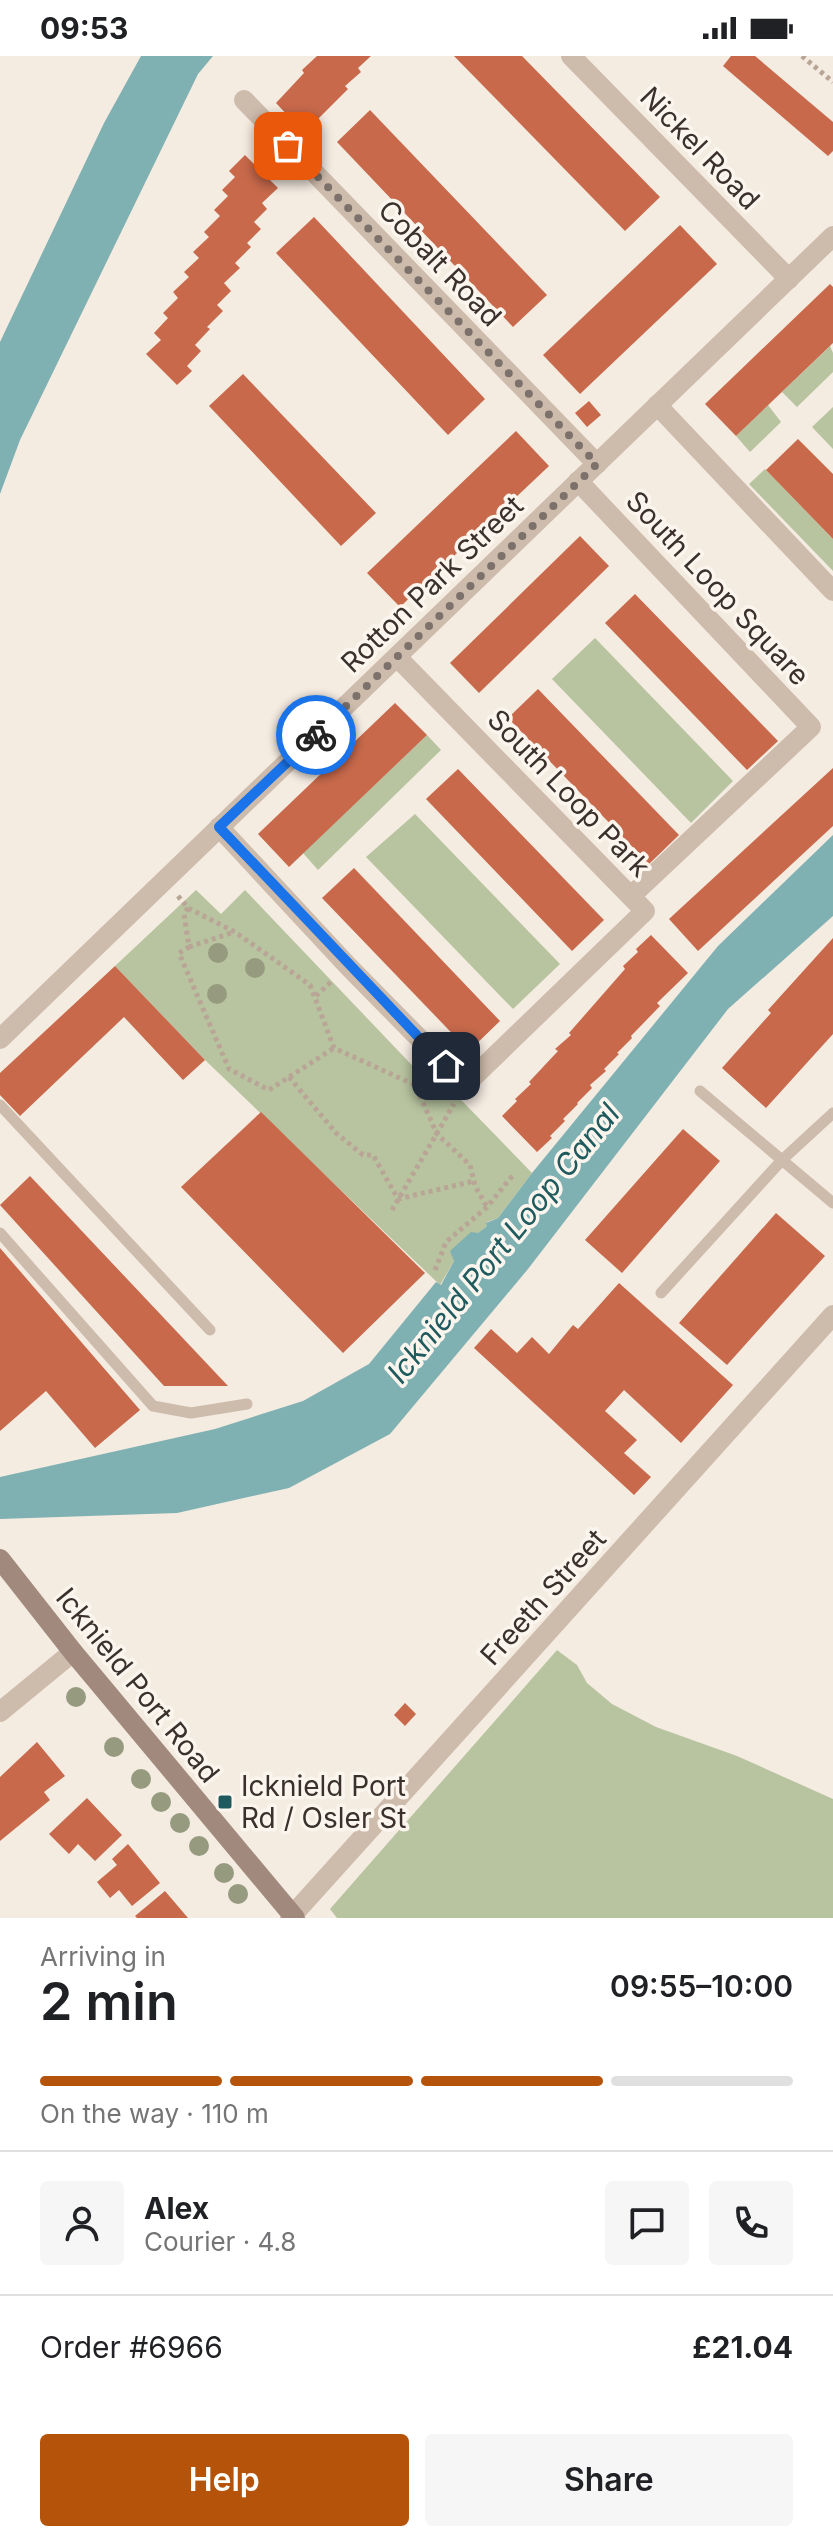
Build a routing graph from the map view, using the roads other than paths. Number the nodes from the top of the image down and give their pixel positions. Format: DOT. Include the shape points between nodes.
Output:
graph roads {
  1 [pos="571,56"];
  2 [pos="244,100"];
  3 [pos="833,236"];
  4 [pos="789,279"];
  5 [pos="657,405"];
  6 [pos="597,464"];
  7 [pos="578,481"];
  8 [pos="833,591"];
  9 [pos="397,657"];
  10 [pos="219,827"];
  11 [pos="631,896"];
  12 [pos="0,1039"];
  13 [pos="700,1091"];
  14 [pos="0,1105"];
  15 [pos="833,1113"];
  16 [pos="782,1160"];
  17 [pos="833,1203"];
  18 [pos="0,1233"];
  19 [pos="661,1293"];
  20 [pos="833,1315"];
  21 [pos="210,1330"];
  22 [pos="247,1404"];
  23 [pos="0,1559"];
  24 [pos="73,1652"];
  25 [pos="0,1712"];
  26 [pos="293,1917"];
  1 -- 4 [label="street, Nickel Road"];
  2 -- 6 [label="street, Cobalt Road"];
  3 -- 4 [label="street, Rotton Park Street"];
  4 -- 5 [label="street, Rotton Park Street"];
  5 -- 6 [label="street, Rotton Park Street"];
  5 -- 8 [label="street"];
  6 -- 7 [label="street, Rotton Park Street"];
  7 -- 9 [label="street, Rotton Park Street"];
  7 -- 11 [label="street, South Loop Square" via="811,727"];
  9 -- 10 [label="street, Rotton Park Street"];
  9 -- 11 [label="street, South Loop Park"];
  10 -- 11 [label="street, South Loop Park" via="465,1085 645,911"];
  10 -- 12 [label="street, Rotton Park Street"];
  13 -- 16 [label="lane"];
  14 -- 21 [label="lane"];
  15 -- 16 [label="lane"];
  16 -- 17 [label="lane"];
  16 -- 19 [label="lane"];
  18 -- 22 [label="lane" via="153,1406 191,1413"];
  20 -- 26 [label="street, Freeth Street"];
  23 -- 24 [label="main road, Icknield Port Road"];
  24 -- 25 [label="street"];
  24 -- 26 [label="main road, Icknield Port Road"];
}
